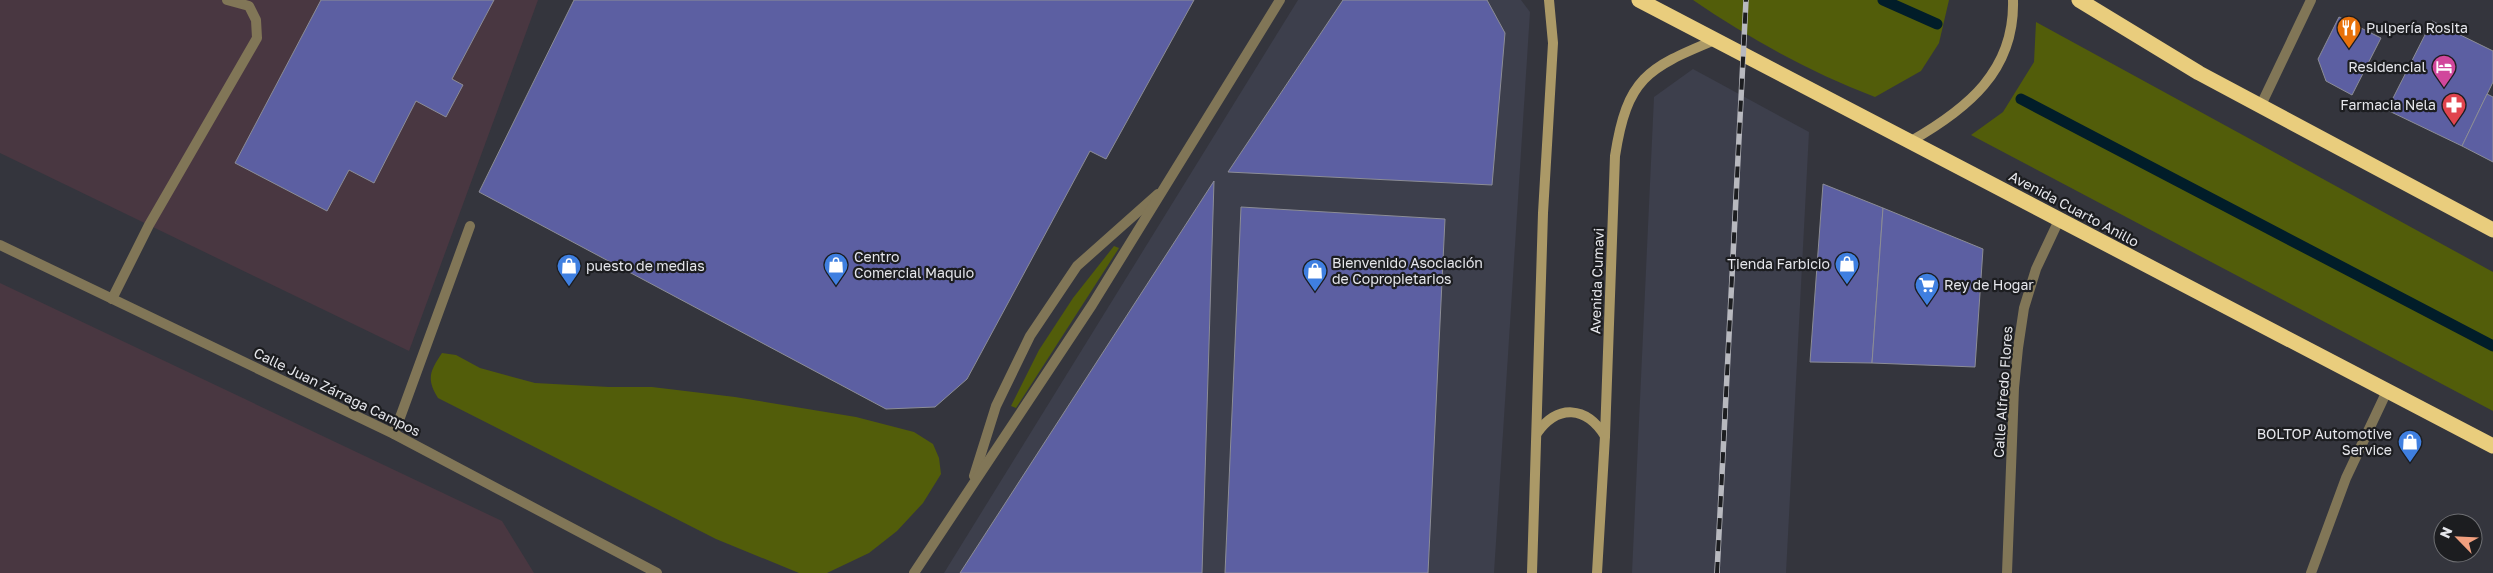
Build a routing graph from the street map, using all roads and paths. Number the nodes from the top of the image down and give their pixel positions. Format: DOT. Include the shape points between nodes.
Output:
graph roads {
  1 [pos="227,0"];
  2 [pos="1280,0"];
  3 [pos="1549,0"];
  4 [pos="1639,0"];
  5 [pos="2013,0"];
  6 [pos="2079,0"];
  7 [pos="2311,0"];
  8 [pos="1715,40"];
  9 [pos="2261,105"];
  10 [pos="1911,141"];
  11 [pos="1165,189"];
  12 [pos="2059,220"];
  13 [pos="470,226"];
  14 [pos="2493,230"];
  15 [pos="0,245"];
  16 [pos="112,299"];
  17 [pos="2387,391"];
  18 [pos="394,434"];
  19 [pos="1537,434"];
  20 [pos="1605,436"];
  21 [pos="2493,446"];
  22 [pos="970,489"];
  23 [pos="657,573"];
  24 [pos="914,573"];
  25 [pos="1532,573"];
  26 [pos="1597,573"];
  27 [pos="2008,573"];
  28 [pos="2311,573"];
  1 -- 16 [label="street" via="249,6 256,20 257,38 149,225"];
  2 -- 11 [label="street"];
  3 -- 19 [label="street" via="1554,43 1543,213"];
  4 -- 8 [label="highway, Avenida Cuarto Anillo"];
  5 -- 10 [label="street" via="2010,36 2000,62 1983,88 1958,111"];
  6 -- 9 [label="highway" via="2149,44"];
  7 -- 9 [label="street"];
  8 -- 10 [label="highway, Avenida Cuarto Anillo"];
  8 -- 20 [label="street, Avenida Cumavi" via="1656,67 1642,80 1624,114 1615,156"];
  9 -- 14 [label="highway"];
  10 -- 12 [label="highway, Avenida Cuarto Anillo"];
  11 -- 22 [label="street"];
  11 -- 22 [label="street" via="1077,266 1030,336 996,406"];
  12 -- 17 [label="highway, Avenida Cuarto Anillo"];
  12 -- 27 [label="street, Calle Alfredo Flores" via="2036,269 2024,308 2018,348"];
  13 -- 18 [label="street"];
  15 -- 16 [label="street, Calle Juan Zárraga Campos"];
  16 -- 18 [label="street, Calle Juan Zárraga Campos"];
  17 -- 21 [label="highway, Avenida Cuarto Anillo"];
  17 -- 28 [label="street" via="2346,478"];
  18 -- 23 [label="street, Calle Juan Zárraga Campos"];
  19 -- 20 [label="street" via="1545,422 1558,414 1572,412 1597,424"];
  19 -- 25 [label="street"];
  20 -- 26 [label="street, Avenida Cumavi"];
  22 -- 24 [label="street"];
}
